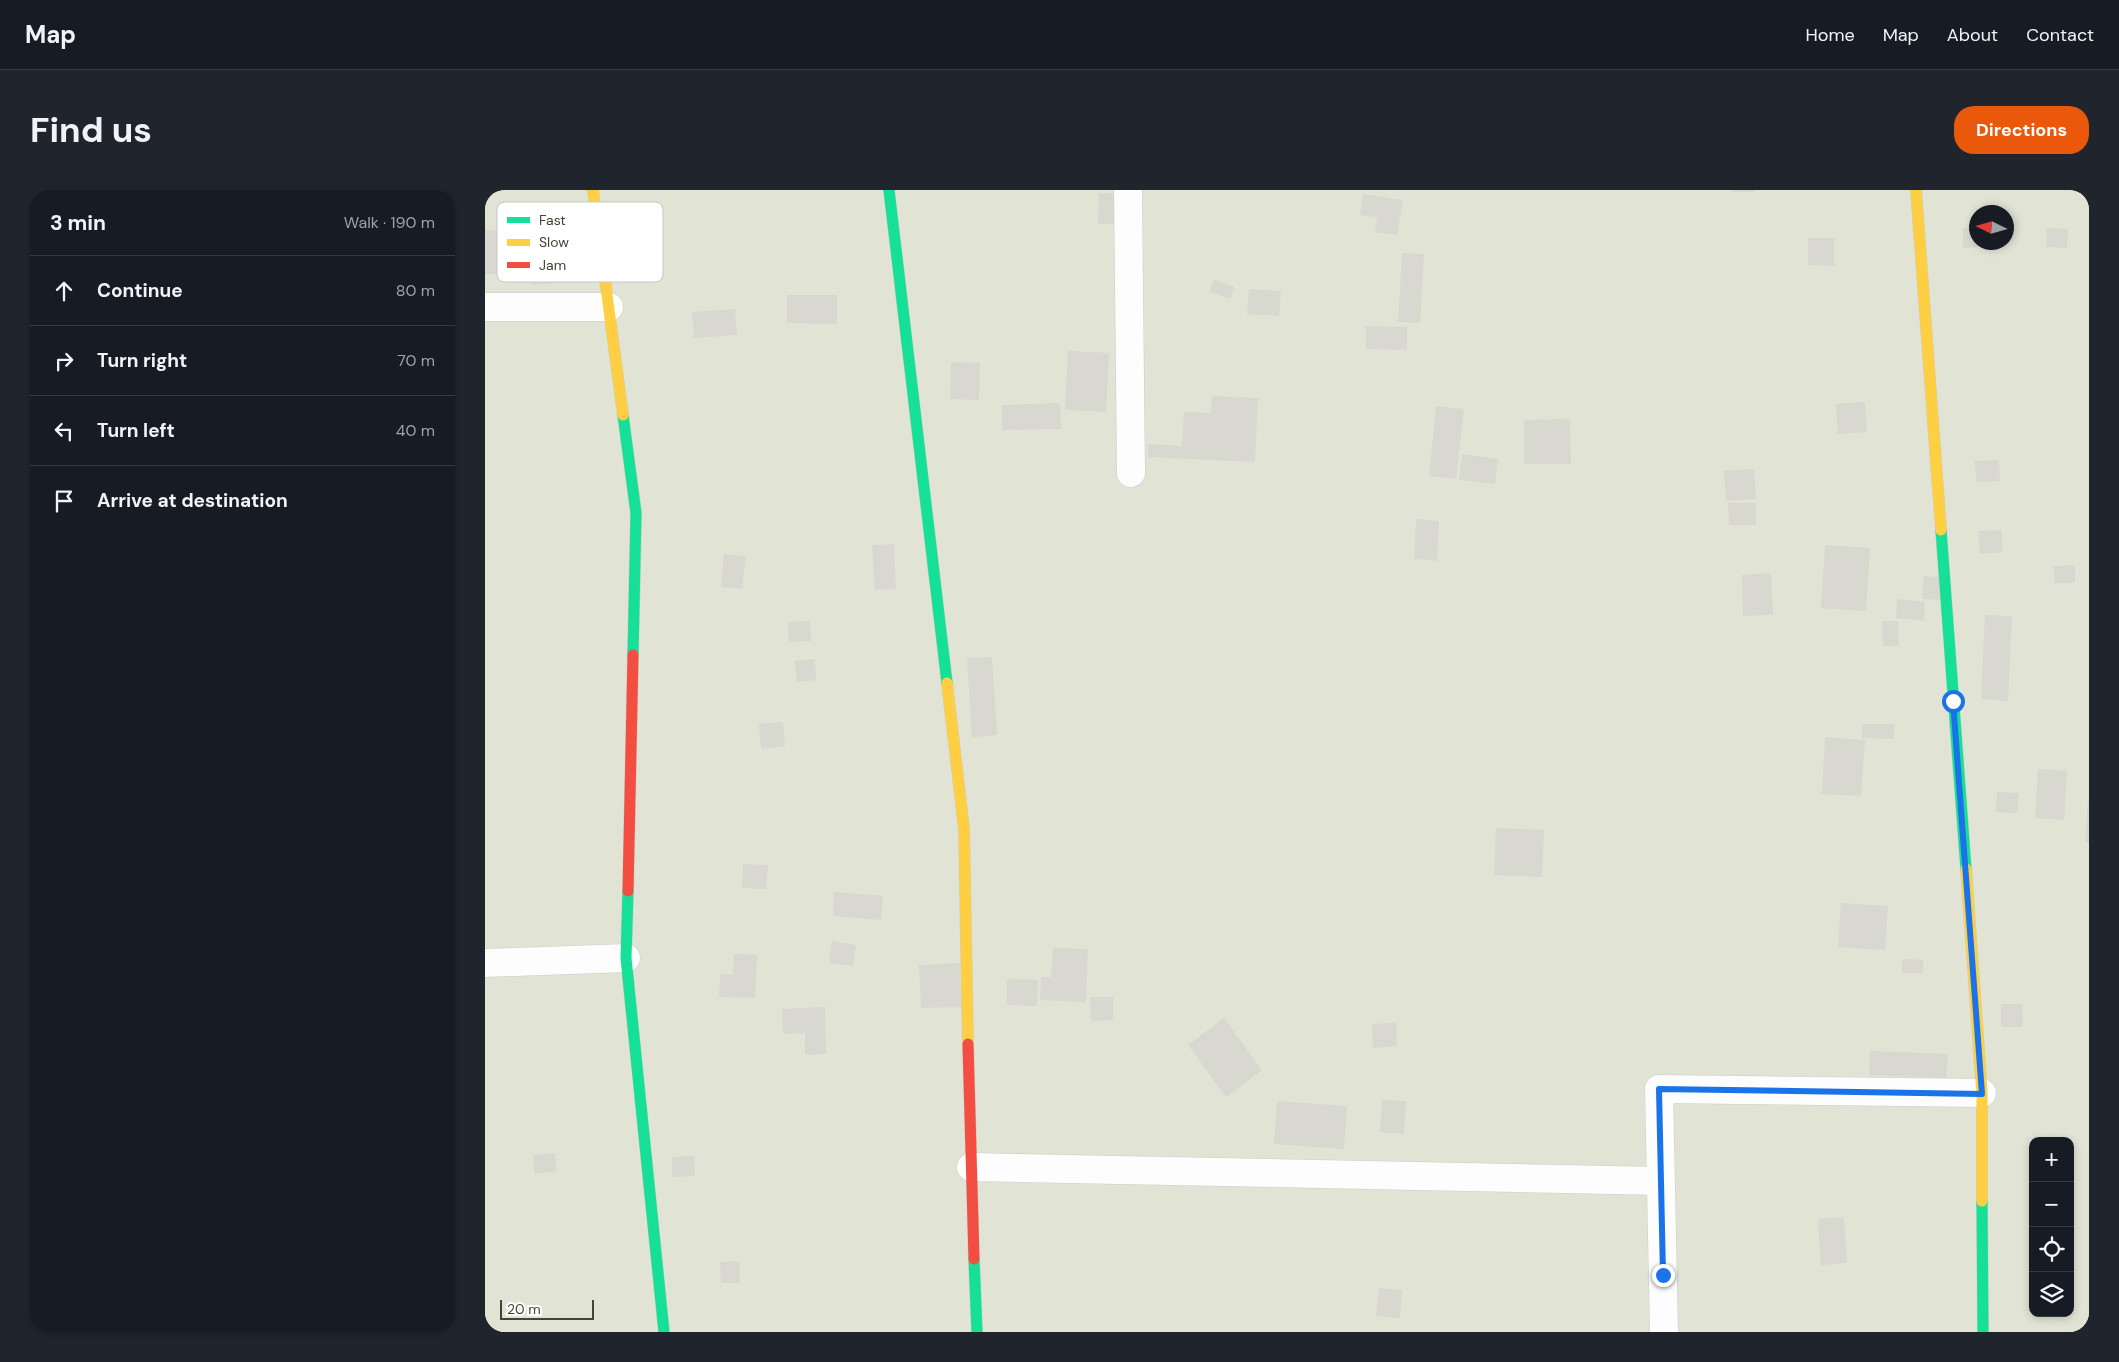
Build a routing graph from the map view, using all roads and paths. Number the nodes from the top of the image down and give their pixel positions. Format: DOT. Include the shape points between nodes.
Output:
graph roads {
  1 [pos="889,190"];
  2 [pos="1128,190"];
  3 [pos="1916,190"];
  4 [pos="606,282"];
  5 [pos="609,307"];
  6 [pos="485,308"];
  7 [pos="1131,473"];
  8 [pos="626,958"];
  9 [pos="485,964"];
  10 [pos="1982,1094"];
  11 [pos="971,1167"];
  12 [pos="1661,1181"];
  13 [pos="664,1332"];
  14 [pos="977,1332"];
  15 [pos="1664,1332"];
  16 [pos="1983,1332"];
  1 -- 11 [label="street" via="964,828"];
  2 -- 7 [label="street"];
  3 -- 10 [label="street"];
  4 -- 5 [label="street"];
  5 -- 6 [label="street"];
  5 -- 8 [label="street" via="636,513"];
  8 -- 9 [label="street"];
  8 -- 13 [label="street"];
  10 -- 12 [label="street" via="1659,1089"];
  10 -- 16 [label="street"];
  11 -- 12 [label="street"];
  11 -- 14 [label="street"];
  12 -- 15 [label="street"];
}
